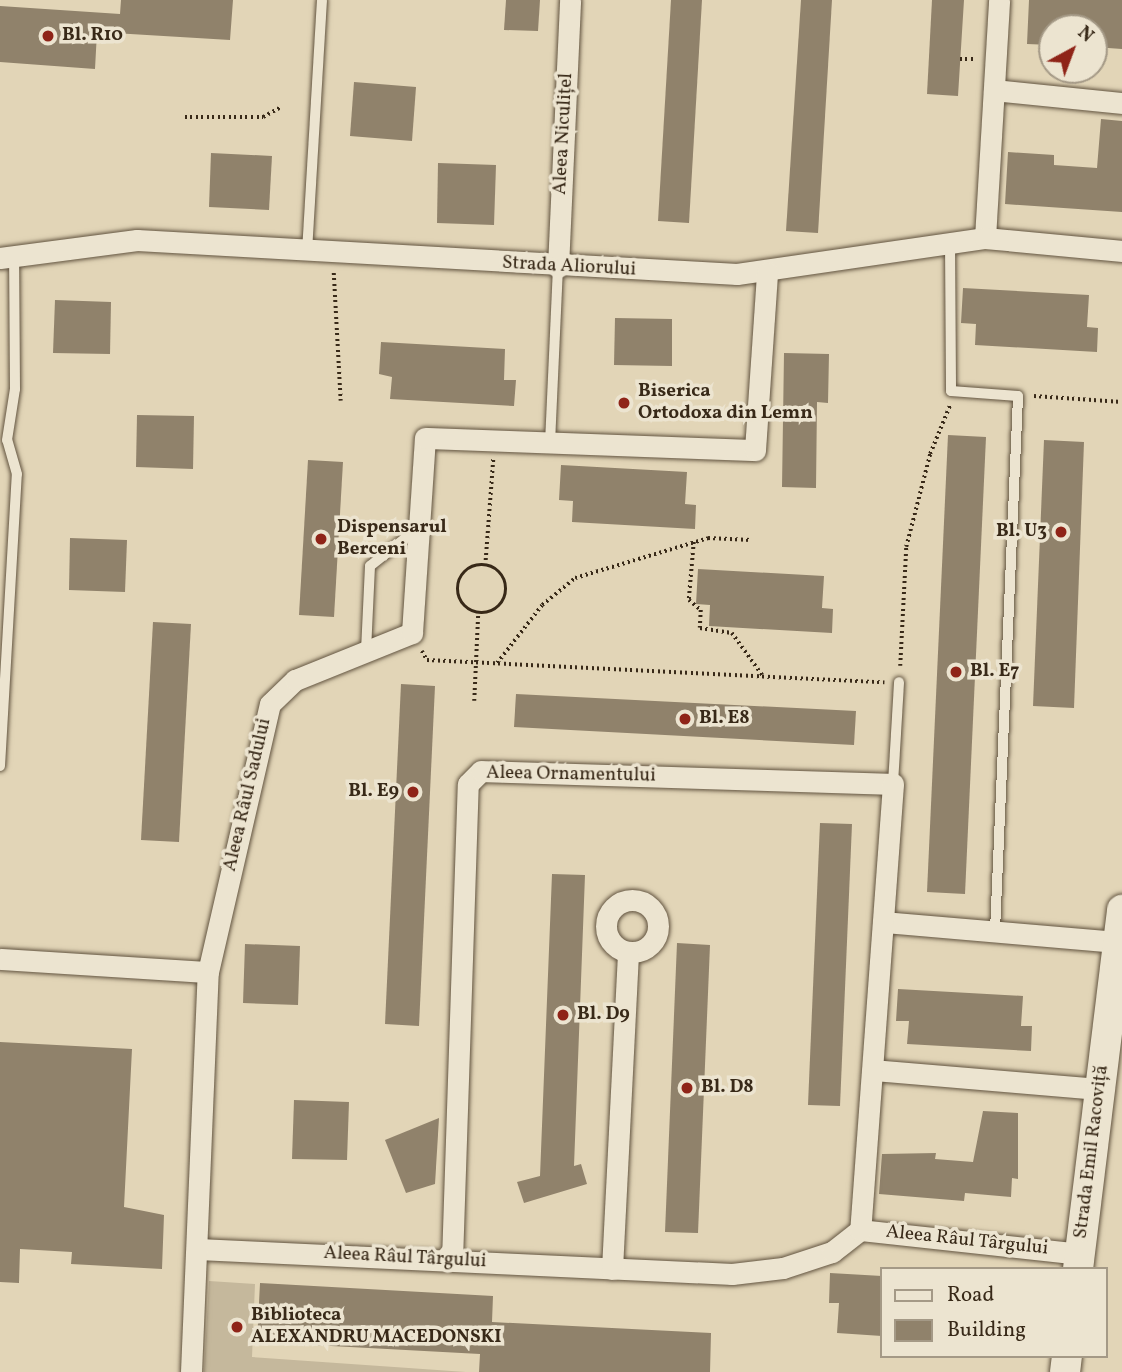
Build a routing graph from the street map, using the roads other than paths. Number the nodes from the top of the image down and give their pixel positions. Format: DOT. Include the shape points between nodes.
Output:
graph roads {
  1 [pos="323,0"];
  2 [pos="570,0"];
  3 [pos="999,0"];
  4 [pos="994,90"];
  5 [pos="1122,103"];
  6 [pos="985,238"];
  7 [pos="950,240"];
  8 [pos="1122,251"];
  9 [pos="307,252"];
  10 [pos="7,257"];
  11 [pos="558,267"];
  12 [pos="766,272"];
  13 [pos="550,443"];
  14 [pos="419,527"];
  15 [pos="366,652"];
  16 [pos="900,682"];
  17 [pos="2,765"];
  18 [pos="893,784"];
  19 [pos="1122,910"];
  20 [pos="884,922"];
  21 [pos="995,931"];
  22 [pos="1118,942"];
  23 [pos="628,952"];
  24 [pos="0,960"];
  25 [pos="208,972"];
  26 [pos="873,1070"];
  27 [pos="1100,1089"];
  28 [pos="860,1230"];
  29 [pos="198,1248"];
  30 [pos="452,1260"];
  31 [pos="1079,1261"];
  32 [pos="612,1269"];
  33 [pos="191,1372"];
  1 -- 9 [label="lane"];
  2 -- 11 [label="street, Aleea Niculițel"];
  3 -- 4 [label="street"];
  4 -- 5 [label="street"];
  4 -- 6 [label="street"];
  6 -- 7 [label="street, Strada Aliorului"];
  6 -- 8 [label="street, Strada Aliorului"];
  7 -- 12 [label="street, Strada Aliorului"];
  7 -- 21 [label="lane" via="951,391 1018,396"];
  9 -- 10 [label="street, Strada Aliorului" via="137,240"];
  9 -- 11 [label="street, Strada Aliorului"];
  10 -- 17 [label="lane, Strada Aliorului" via="15,389 7,440 17,474"];
  11 -- 12 [label="street, Strada Aliorului"];
  11 -- 13 [label="lane"];
  12 -- 13 [label="street" via="755,450"];
  13 -- 14 [label="street" via="425,438"];
  14 -- 15 [label="lane" via="370,566"];
  14 -- 15 [label="street, Aleea Râul Sadului" via="412,633"];
  15 -- 25 [label="street, Aleea Râul Sadului" via="295,680 270,704"];
  16 -- 18 [label="lane"];
  18 -- 20 [label="street"];
  18 -- 30 [label="street, Aleea Ornamentului" via="481,771 472,776"];
  19 -- 22 [label="street, Strada Emil Racoviță"];
  20 -- 21 [label="street"];
  20 -- 26 [label="street"];
  21 -- 22 [label="street"];
  22 -- 27 [label="street, Strada Emil Racoviță"];
  23 -- 32 [label="street"];
  24 -- 25 [label="street"];
  25 -- 29 [label="street, Aleea Râul Sadului"];
  26 -- 27 [label="street"];
  26 -- 28 [label="street"];
  27 -- 31 [label="street, Strada Emil Racoviță"];
  28 -- 31 [label="street, Aleea Râul Târgului"];
  28 -- 32 [label="street, Aleea Râul Târgului" via="832,1252 758,1273"];
  29 -- 30 [label="street, Aleea Râul Târgului"];
  29 -- 33 [label="street, Aleea Râul Sadului"];
  30 -- 32 [label="street, Aleea Râul Târgului"];
}
